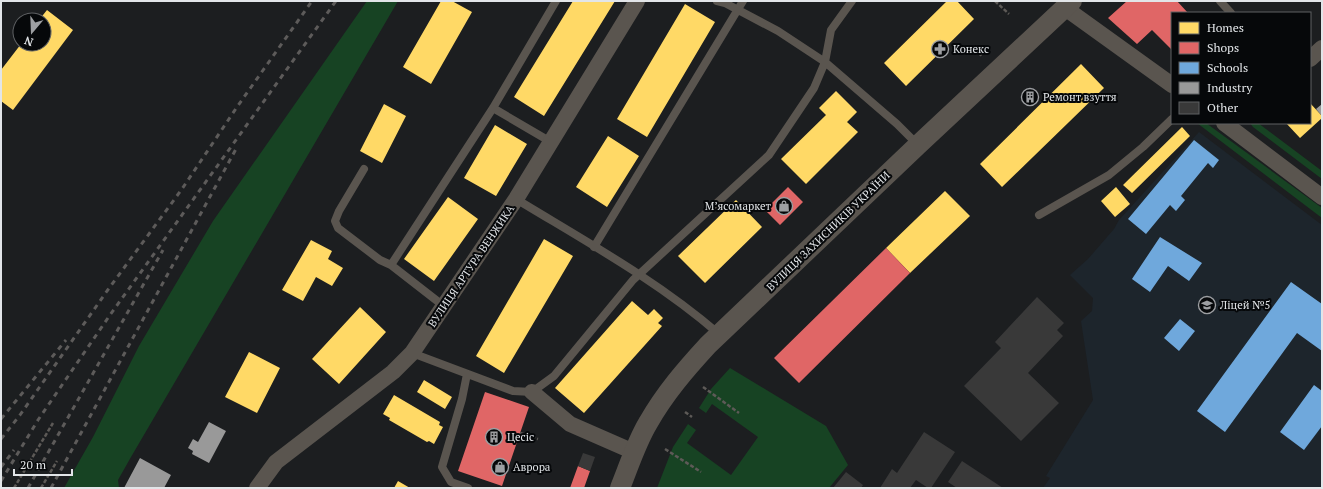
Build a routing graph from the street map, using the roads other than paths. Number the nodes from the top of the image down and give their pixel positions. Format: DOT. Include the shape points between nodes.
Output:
graph roads {
  1 [pos="556,1"];
  2 [pos="637,1"];
  3 [pos="717,1"];
  4 [pos="743,1"];
  5 [pos="852,1"];
  6 [pos="1220,1"];
  7 [pos="1068,4"];
  8 [pos="737,10"];
  9 [pos="1229,12"];
  10 [pos="1322,48"];
  11 [pos="1311,58"];
  12 [pos="825,62"];
  13 [pos="1171,84"];
  14 [pos="493,108"];
  15 [pos="1171,120"];
  16 [pos="1234,125"];
  17 [pos="551,142"];
  18 [pos="918,145"];
  19 [pos="364,169"];
  20 [pos="1322,197"];
  21 [pos="516,199"];
  22 [pos="1039,215"];
  23 [pos="594,247"];
  24 [pos="391,265"];
  25 [pos="639,274"];
  26 [pos="445,307"];
  27 [pos="719,334"];
  28 [pos="412,353"];
  29 [pos="466,374"];
  30 [pos="532,392"];
  31 [pos="634,452"];
  32 [pos="257,488"];
  33 [pos="468,488"];
  34 [pos="620,488"];
  1 -- 14 [label="lane"];
  2 -- 17 [label="street, ВУЛИЦЯ АРТУРА ВЕНЖИКА"];
  3 -- 8 [label="lane"];
  4 -- 8 [label="lane"];
  5 -- 12 [label="lane" via="831,30"];
  6 -- 9 [label="lane"];
  7 -- 13 [label="street"];
  7 -- 18 [label="street, ВУЛИЦЯ ЗАХИСНИКІВ УКРАЇНИ"];
  8 -- 12 [label="lane" via="778,31"];
  8 -- 23 [label="lane"];
  10 -- 11 [label="street"];
  12 -- 18 [label="lane"];
  12 -- 25 [label="lane" via="814,88 769,155"];
  14 -- 17 [label="lane"];
  14 -- 24 [label="lane"];
  15 -- 22 [label="lane" via="1109,175"];
  16 -- 20 [label="street"];
  17 -- 21 [label="street, ВУЛИЦЯ АРТУРА ВЕНЖИКА"];
  18 -- 27 [label="street, ВУЛИЦЯ ЗАХИСНИКІВ УКРАЇНИ"];
  19 -- 24 [label="lane" via="335,220 338,228 380,260"];
  21 -- 23 [label="lane"];
  21 -- 26 [label="street, ВУЛИЦЯ АРТУРА ВЕНЖИКА"];
  23 -- 25 [label="lane"];
  24 -- 26 [label="lane"];
  25 -- 27 [label="lane"];
  25 -- 30 [label="lane" via="554,376"];
  26 -- 28 [label="street, ВУЛИЦЯ АРТУРА ВЕНЖИКА"];
  27 -- 31 [label="street, ВУЛИЦЯ ЗАХИСНИКІВ УКРАЇНИ" via="680,375 648,423"];
  28 -- 29 [label="lane"];
  28 -- 32 [label="street, ВУЛИЦЯ АРТУРА ВЕНЖИКА" via="393,372 276,462"];
  29 -- 30 [label="lane" via="513,391"];
  29 -- 33 [label="lane" via="462,399 442,467 451,482"];
  30 -- 31 [label="street" via="570,424"];
  31 -- 34 [label="street, ВУЛИЦЯ ЗАХИСНИКІВ УКРАЇНИ"];
}
